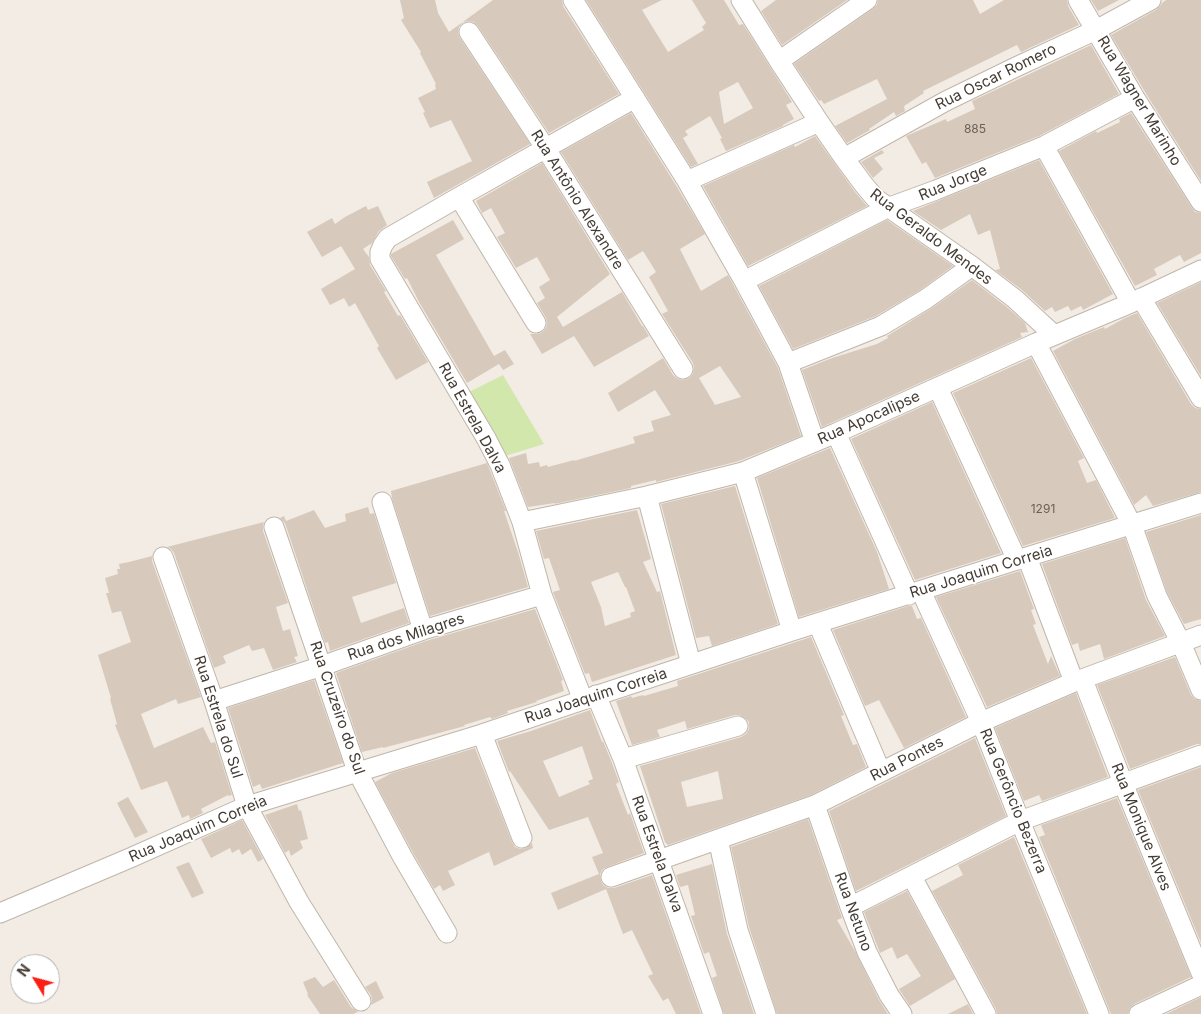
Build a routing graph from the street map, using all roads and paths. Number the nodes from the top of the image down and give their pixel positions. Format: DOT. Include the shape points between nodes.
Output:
graph roads {
  1 [pos="573,0"];
  2 [pos="741,0"];
  3 [pos="867,0"];
  4 [pos="1078,0"];
  5 [pos="1151,0"];
  6 [pos="1096,30"];
  7 [pos="469,32"];
  8 [pos="779,61"];
  9 [pos="635,98"];
  10 [pos="1135,98"];
  11 [pos="819,122"];
  12 [pos="1044,146"];
  13 [pos="546,149"];
  14 [pos="844,158"];
  15 [pos="687,181"];
  16 [pos="458,197"];
  17 [pos="1201,202"];
  18 [pos="887,208"];
  19 [pos="972,266"];
  20 [pos="1201,270"];
  21 [pos="744,281"];
  22 [pos="1136,301"];
  23 [pos="536,324"];
  24 [pos="1054,335"];
  25 [pos="1036,343"];
  26 [pos="788,363"];
  27 [pos="683,369"];
  28 [pos="938,388"];
  29 [pos="1201,398"];
  30 [pos="836,433"];
  31 [pos="815,442"];
  32 [pos="742,472"];
  33 [pos="647,496"];
  34 [pos="382,502"];
  35 [pos="1201,503"];
  36 [pos="522,522"];
  37 [pos="1132,525"];
  38 [pos="274,527"];
  39 [pos="163,557"];
  40 [pos="1022,559"];
  41 [pos="915,593"];
  42 [pos="542,595"];
  43 [pos="818,624"];
  44 [pos="423,630"];
  45 [pos="792,631"];
  46 [pos="1201,635"];
  47 [pos="1181,643"];
  48 [pos="691,664"];
  49 [pos="322,666"];
  50 [pos="1079,681"];
  51 [pos="1201,690"];
  52 [pos="590,698"];
  53 [pos="214,701"];
  54 [pos="981,722"];
  55 [pos="738,726"];
  56 [pos="482,734"];
  57 [pos="1201,755"];
  58 [pos="623,758"];
  59 [pos="357,771"];
  60 [pos="881,772"];
  61 [pos="1123,784"];
  62 [pos="814,804"];
  63 [pos="247,806"];
  64 [pos="1020,821"];
  65 [pos="522,838"];
  66 [pos="718,839"];
  67 [pos="659,859"];
  68 [pos="611,876"];
  69 [pos="912,877"];
  70 [pos="850,907"];
  71 [pos="0,913"];
  72 [pos="447,933"];
  73 [pos="1201,973"];
  74 [pos="1201,985"];
  75 [pos="361,1001"];
  76 [pos="713,1014"];
  77 [pos="766,1014"];
  78 [pos="902,1014"];
  79 [pos="986,1014"];
  80 [pos="1099,1014"];
  81 [pos="1139,1014"];
  1 -- 9 [label="street"];
  2 -- 8 [label="street, Rua Geraldo Mendes"];
  3 -- 8 [label="street"];
  4 -- 6 [label="street, Rua Wagner Marinho"];
  5 -- 6 [label="street, Rua Oscar Romero"];
  6 -- 10 [label="street, Rua Wagner Marinho"];
  6 -- 14 [label="street, Rua Oscar Romero" via="946,101"];
  7 -- 13 [label="street, Rua Antônio Alexandre"];
  8 -- 11 [label="street, Rua Geraldo Mendes"];
  9 -- 13 [label="street"];
  9 -- 15 [label="street"];
  10 -- 12 [label="street, Rua Jorge"];
  10 -- 17 [label="street, Rua Wagner Marinho"];
  11 -- 14 [label="street, Rua Geraldo Mendes"];
  11 -- 15 [label="street"];
  12 -- 18 [label="street, Rua Jorge"];
  12 -- 22 [label="street"];
  13 -- 16 [label="street"];
  13 -- 27 [label="street, Rua Antônio Alexandre"];
  14 -- 18 [label="street, Rua Geraldo Mendes" via="875,198"];
  15 -- 21 [label="street"];
  16 -- 23 [label="street"];
  16 -- 36 [label="street, Rua Estrela Dalva" via="388,238 380,259 486,438"];
  18 -- 19 [label="street, Rua Geraldo Mendes"];
  18 -- 21 [label="street, Rua Jorge"];
  19 -- 24 [label="street, Rua Geraldo Mendes"];
  19 -- 26 [label="street" via="881,326"];
  20 -- 22 [label="street, Rua Apocalipse"];
  21 -- 26 [label="street"];
  22 -- 24 [label="street, Rua Apocalipse"];
  22 -- 29 [label="street"];
  24 -- 25 [label="street, Rua Apocalipse"];
  25 -- 28 [label="street, Rua Apocalipse"];
  25 -- 37 [label="street"];
  26 -- 31 [label="street"];
  28 -- 30 [label="street, Rua Apocalipse"];
  28 -- 40 [label="street, Rua Monique Alves"];
  30 -- 31 [label="street, Rua Apocalipse"];
  30 -- 41 [label="street, Rua Gerôncio Bezerra"];
  31 -- 32 [label="street, Rua Apocalipse"];
  32 -- 33 [label="street, Rua Apocalipse"];
  32 -- 45 [label="street"];
  33 -- 36 [label="street, Rua Apocalipse"];
  33 -- 48 [label="street"];
  34 -- 44 [label="street"];
  35 -- 37 [label="street, Rua Joaquim Correia"];
  36 -- 42 [label="street, Rua Estrela Dalva"];
  37 -- 40 [label="street, Rua Joaquim Correia"];
  37 -- 47 [label="street" via="1157,596"];
  38 -- 49 [label="street, Rua Cruzeiro do Sul"];
  39 -- 53 [label="street, Rua Estrela do Sul"];
  40 -- 41 [label="street, Rua Joaquim Correia"];
  40 -- 50 [label="street, Rua Monique Alves"];
  41 -- 43 [label="street, Rua Joaquim Correia"];
  41 -- 54 [label="street, Rua Gerôncio Bezerra"];
  42 -- 44 [label="street, Rua dos Milagres"];
  42 -- 52 [label="street, Rua Estrela Dalva"];
  43 -- 45 [label="street, Rua Joaquim Correia"];
  43 -- 60 [label="street"];
  44 -- 49 [label="street, Rua dos Milagres"];
  45 -- 48 [label="street, Rua Joaquim Correia"];
  46 -- 47 [label="street, Rua Pontes"];
  47 -- 50 [label="street, Rua Pontes"];
  47 -- 51 [label="street"];
  48 -- 52 [label="street, Rua Joaquim Correia"];
  49 -- 53 [label="street, Rua dos Milagres"];
  49 -- 59 [label="street, Rua Cruzeiro do Sul"];
  50 -- 54 [label="street, Rua Pontes"];
  50 -- 61 [label="street, Rua Monique Alves"];
  52 -- 56 [label="street, Rua Joaquim Correia"];
  52 -- 58 [label="street, Rua Estrela Dalva"];
  53 -- 63 [label="street, Rua Estrela do Sul"];
  54 -- 60 [label="street, Rua Pontes"];
  54 -- 64 [label="street, Rua Gerôncio Bezerra"];
  55 -- 58 [label="street"];
  56 -- 59 [label="street, Rua Joaquim Correia"];
  56 -- 65 [label="street"];
  57 -- 61 [label="street"];
  58 -- 67 [label="street, Rua Estrela Dalva"];
  59 -- 63 [label="street, Rua Joaquim Correia"];
  59 -- 72 [label="street, Rua Cruzeiro do Sul"];
  60 -- 62 [label="street, Rua Pontes"];
  61 -- 64 [label="street"];
  61 -- 73 [label="street, Rua Monique Alves"];
  62 -- 66 [label="street, Rua Pontes"];
  62 -- 70 [label="street, Rua Netuno"];
  63 -- 71 [label="street, Rua Joaquim Correia"];
  63 -- 75 [label="street, Rua Estrela do Sul" via="299,902"];
  64 -- 69 [label="street"];
  64 -- 80 [label="street, Rua Gerôncio Bezerra"];
  66 -- 67 [label="street, Rua Pontes"];
  66 -- 77 [label="street" via="738,930"];
  67 -- 68 [label="street, Rua Pontes"];
  67 -- 76 [label="street, Rua Estrela Dalva"];
  69 -- 70 [label="street"];
  69 -- 79 [label="street"];
  70 -- 78 [label="street, Rua Netuno" via="867,952"];
  74 -- 81 [label="street"];
}
